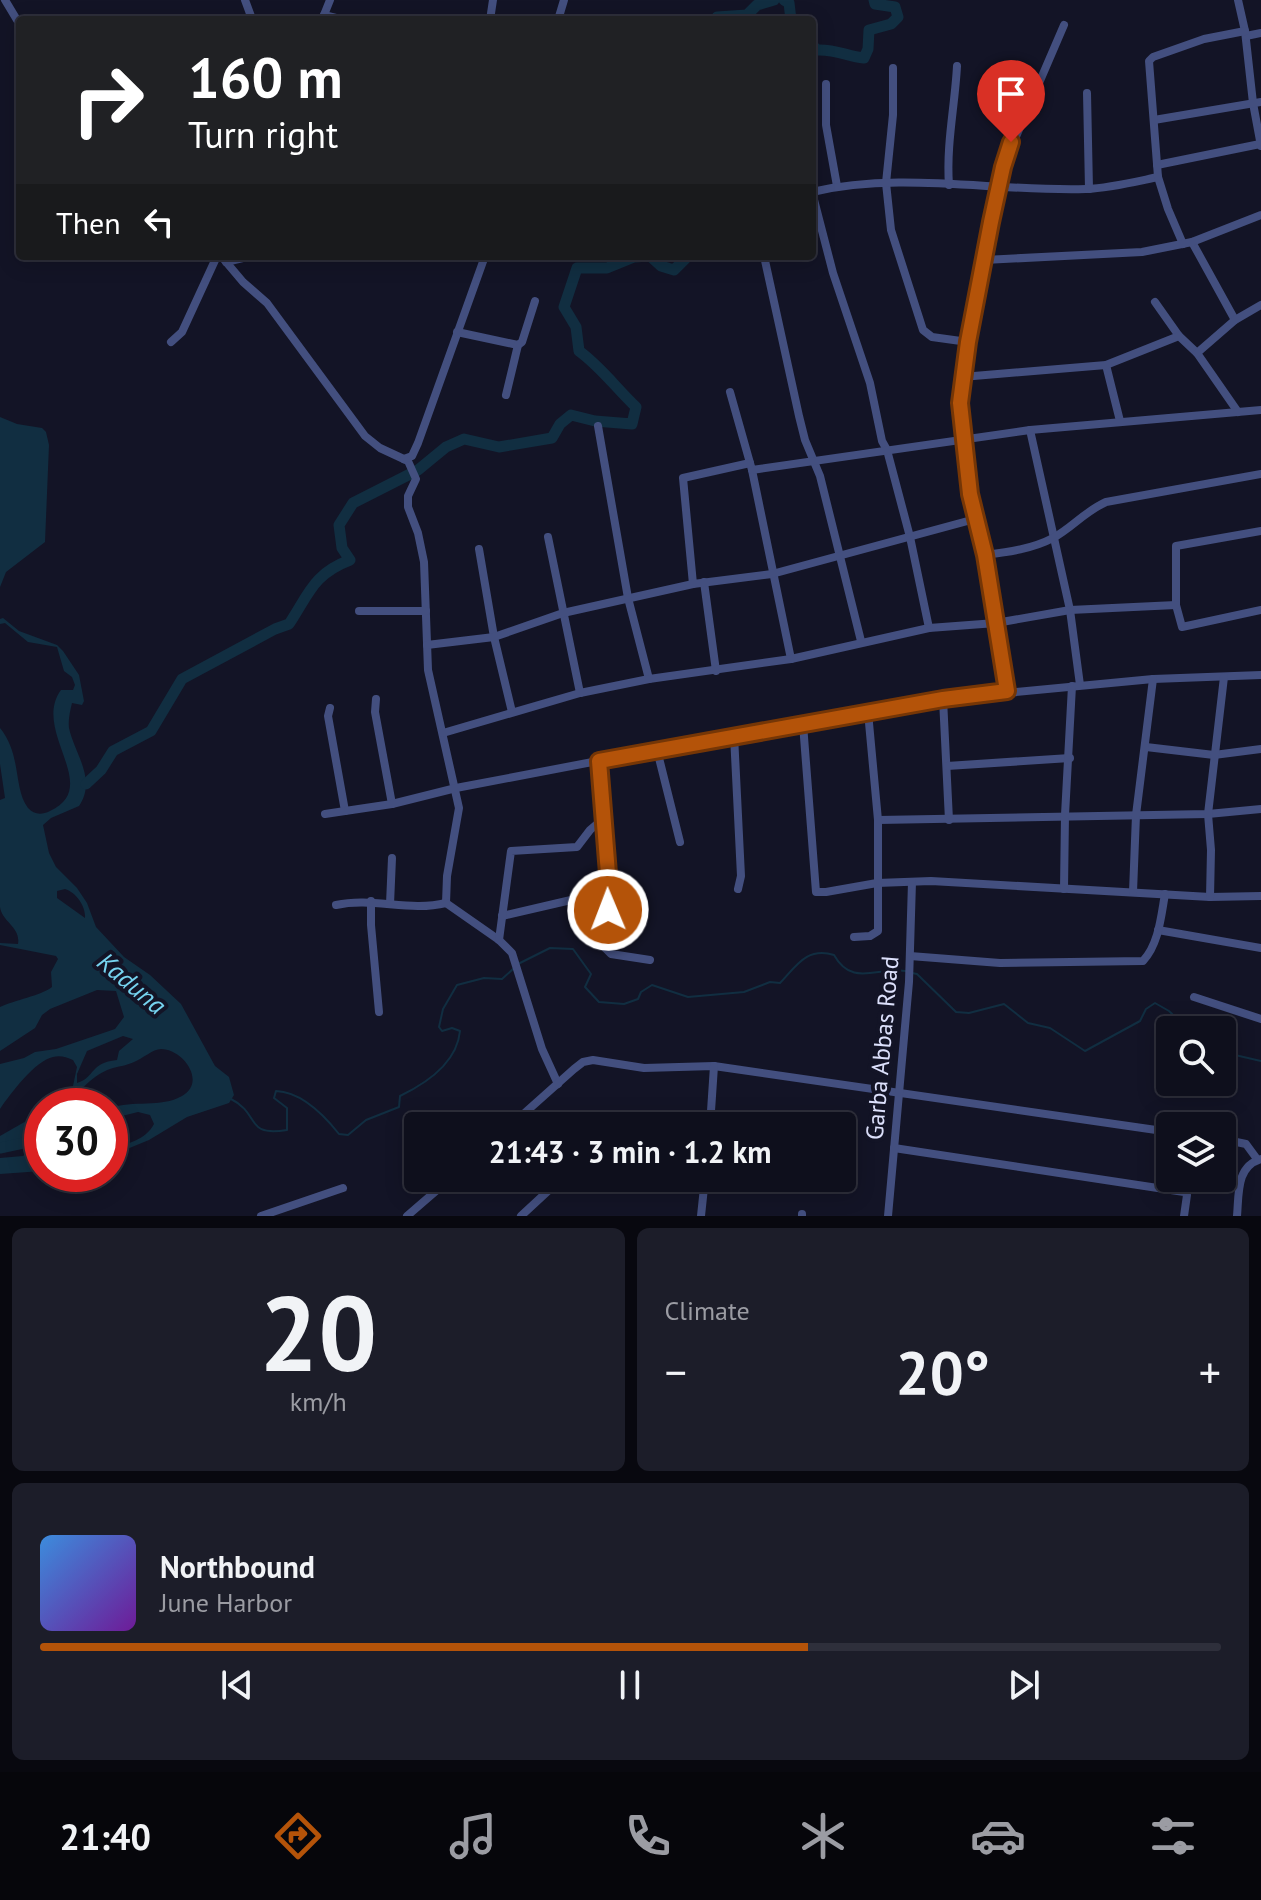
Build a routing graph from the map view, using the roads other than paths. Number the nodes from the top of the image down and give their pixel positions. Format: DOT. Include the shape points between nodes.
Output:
graph roads {
  1 [pos="5,0"];
  2 [pos="1241,2"];
  3 [pos="16,18"];
  4 [pos="1064,25"];
  5 [pos="1261,33"];
  6 [pos="1246,34"];
  7 [pos="957,66"];
  8 [pos="893,68"];
  9 [pos="826,84"];
  10 [pos="1087,93"];
  11 [pos="1257,102"];
  12 [pos="1154,120"];
  13 [pos="1261,145"];
  14 [pos="1157,165"];
  15 [pos="1158,177"];
  16 [pos="886,183"];
  17 [pos="949,185"];
  18 [pos="837,186"];
  19 [pos="998,187"];
  20 [pos="1089,189"];
  21 [pos="816,191"];
  22 [pos="816,207"];
  23 [pos="1261,215"];
  24 [pos="1188,243"];
  25 [pos="220,260"];
  26 [pos="223,260"];
  27 [pos="484,260"];
  28 [pos="765,260"];
  29 [pos="984,260"];
  30 [pos="535,301"];
  31 [pos="1155,302"];
  32 [pos="1261,305"];
  33 [pos="1235,320"];
  34 [pos="457,332"];
  35 [pos="1179,336"];
  36 [pos="171,342"];
  37 [pos="968,342"];
  38 [pos="518,345"];
  39 [pos="1197,353"];
  40 [pos="1106,365"];
  41 [pos="962,377"];
  42 [pos="730,392"];
  43 [pos="506,395"];
  44 [pos="1261,410"];
  45 [pos="1238,412"];
  46 [pos="1120,421"];
  47 [pos="598,426"];
  48 [pos="1030,430"];
  49 [pos="962,439"];
  50 [pos="887,450"];
  51 [pos="406,460"];
  52 [pos="814,462"];
  53 [pos="751,466"];
  54 [pos="1261,474"];
  55 [pos="975,519"];
  56 [pos="1261,531"];
  57 [pos="548,537"];
  58 [pos="910,537"];
  59 [pos="1055,537"];
  60 [pos="479,549"];
  61 [pos="985,555"];
  62 [pos="840,556"];
  63 [pos="772,574"];
  64 [pos="704,582"];
  65 [pos="693,584"];
  66 [pos="628,598"];
  67 [pos="1176,605"];
  68 [pos="1070,610"];
  69 [pos="1261,610"];
  70 [pos="359,611"];
  71 [pos="426,611"];
  72 [pos="563,613"];
  73 [pos="996,623"];
  74 [pos="929,628"];
  75 [pos="494,637"];
  76 [pos="861,641"];
  77 [pos="427,645"];
  78 [pos="791,659"];
  79 [pos="716,671"];
  80 [pos="1261,675"];
  81 [pos="1224,677"];
  82 [pos="649,679"];
  83 [pos="1153,679"];
  84 [pos="1076,686"];
  85 [pos="1007,691"];
  86 [pos="580,693"];
  87 [pos="376,699"];
  88 [pos="943,699"];
  89 [pos="330,708"];
  90 [pos="512,712"];
  91 [pos="868,712"];
  92 [pos="803,724"];
  93 [pos="443,733"];
  94 [pos="734,735"];
  95 [pos="1146,747"];
  96 [pos="1261,749"];
  97 [pos="657,750"];
  98 [pos="1214,755"];
  99 [pos="1070,758"];
  100 [pos="599,761"];
  101 [pos="947,766"];
  102 [pos="456,788"];
  103 [pos="392,804"];
  104 [pos="1261,809"];
  105 [pos="345,811"];
  106 [pos="325,814"];
  107 [pos="1208,814"];
  108 [pos="1065,815"];
  109 [pos="1136,815"];
  110 [pos="604,818"];
  111 [pos="878,820"];
  112 [pos="949,820"];
  113 [pos="680,842"];
  114 [pos="392,858"];
  115 [pos="912,882"];
  116 [pos="877,883"];
  117 [pos="738,889"];
  118 [pos="1064,889"];
  119 [pos="1133,892"];
  120 [pos="1165,894"];
  121 [pos="1261,896"];
  122 [pos="1210,897"];
  123 [pos="571,900"];
  124 [pos="371,901"];
  125 [pos="446,903"];
  126 [pos="390,904"];
  127 [pos="336,905"];
  128 [pos="502,916"];
  129 [pos="1158,930"];
  130 [pos="854,937"];
  131 [pos="499,940"];
  132 [pos="1261,948"];
  133 [pos="650,960"];
  134 [pos="910,960"];
  135 [pos="1194,997"];
  136 [pos="379,1012"];
  137 [pos="1261,1019"];
  138 [pos="714,1066"];
  139 [pos="558,1084"];
  140 [pos="898,1093"];
  141 [pos="526,1112"];
  142 [pos="711,1112"];
  143 [pos="1156,1130"];
  144 [pos="1236,1142"];
  145 [pos="894,1148"];
  146 [pos="1259,1159"];
  147 [pos="343,1188"];
  148 [pos="435,1192"];
  149 [pos="547,1192"];
  150 [pos="704,1192"];
  151 [pos="261,1216"];
  152 [pos="407,1216"];
  153 [pos="521,1216"];
  154 [pos="701,1216"];
  155 [pos="888,1216"];
  156 [pos="1184,1216"];
  157 [pos="1237,1216"];
  1 -- 3 [label="street"];
  2 -- 6 [label="street"];
  4 -- 19 [label="street" via="1011,142"];
  5 -- 6 [label="street"];
  6 -- 11 [label="street"];
  6 -- 12 [label="street" via="1204,39 1151,58"];
  7 -- 17 [label="street"];
  8 -- 16 [label="street"];
  9 -- 18 [label="street" via="826,125"];
  10 -- 20 [label="street"];
  11 -- 12 [label="street"];
  11 -- 13 [label="street"];
  12 -- 14 [label="street"];
  13 -- 14 [label="street"];
  14 -- 15 [label="street"];
  15 -- 20 [label="street"];
  15 -- 24 [label="street" via="1168,209"];
  16 -- 17 [label="street"];
  16 -- 18 [label="street"];
  16 -- 37 [label="street" via="891,230 923,330 932,337"];
  17 -- 19 [label="street"];
  18 -- 21 [label="street"];
  19 -- 20 [label="street"];
  19 -- 29 [label="street"];
  22 -- 50 [label="street"];
  23 -- 24 [label="street"];
  24 -- 29 [label="street" via="1112,254"];
  24 -- 33 [label="street"];
  25 -- 36 [label="street" via="182,332"];
  26 -- 51 [label="street" via="267,303 365,436"];
  27 -- 34 [label="street"];
  28 -- 52 [label="street"];
  29 -- 37 [label="street"];
  30 -- 38 [label="street"];
  31 -- 35 [label="street"];
  32 -- 33 [label="street"];
  33 -- 39 [label="street"];
  34 -- 38 [label="street"];
  34 -- 51 [label="street" via="418,443"];
  35 -- 39 [label="street"];
  35 -- 40 [label="street"];
  37 -- 41 [label="street"];
  38 -- 43 [label="street"];
  39 -- 45 [label="street"];
  40 -- 41 [label="street"];
  40 -- 46 [label="street"];
  41 -- 49 [label="street"];
  42 -- 53 [label="street"];
  44 -- 45 [label="street"];
  45 -- 46 [label="street"];
  46 -- 48 [label="street"];
  47 -- 66 [label="street"];
  48 -- 49 [label="street"];
  48 -- 59 [label="street"];
  49 -- 50 [label="street"];
  49 -- 55 [label="street"];
  50 -- 52 [label="street"];
  50 -- 58 [label="street"];
  51 -- 71 [label="street" via="416,479 408,507 424,562"];
  52 -- 53 [label="street"];
  52 -- 62 [label="street"];
  53 -- 63 [label="street"];
  53 -- 65 [label="street" via="683,478"];
  54 -- 59 [label="street" via="1106,502"];
  55 -- 58 [label="street"];
  55 -- 61 [label="street"];
  56 -- 67 [label="street" via="1176,546"];
  57 -- 72 [label="street"];
  58 -- 62 [label="street"];
  58 -- 74 [label="street"];
  59 -- 61 [label="street"];
  59 -- 68 [label="street"];
  60 -- 75 [label="street"];
  61 -- 73 [label="street"];
  62 -- 63 [label="street"];
  62 -- 76 [label="street"];
  63 -- 64 [label="street"];
  63 -- 78 [label="street"];
  64 -- 65 [label="street"];
  64 -- 79 [label="street"];
  65 -- 66 [label="street"];
  66 -- 72 [label="street"];
  66 -- 82 [label="street"];
  67 -- 68 [label="street"];
  67 -- 69 [label="street" via="1182,627"];
  68 -- 73 [label="street"];
  68 -- 84 [label="street"];
  70 -- 71 [label="street"];
  71 -- 77 [label="street"];
  72 -- 75 [label="street"];
  72 -- 86 [label="street"];
  73 -- 74 [label="street"];
  73 -- 85 [label="street"];
  74 -- 76 [label="street"];
  75 -- 77 [label="street"];
  75 -- 90 [label="street"];
  76 -- 78 [label="street"];
  77 -- 93 [label="street" via="430,685"];
  78 -- 79 [label="street"];
  79 -- 82 [label="street"];
  80 -- 81 [label="street"];
  81 -- 83 [label="street"];
  81 -- 98 [label="street"];
  82 -- 86 [label="street"];
  83 -- 84 [label="street"];
  83 -- 95 [label="street"];
  84 -- 85 [label="street"];
  84 -- 99 [label="street"];
  85 -- 88 [label="street"];
  86 -- 90 [label="street"];
  87 -- 103 [label="street"];
  88 -- 91 [label="street"];
  88 -- 101 [label="street"];
  89 -- 105 [label="street"];
  90 -- 93 [label="street"];
  91 -- 92 [label="street"];
  91 -- 111 [label="street"];
  92 -- 94 [label="street"];
  92 -- 116 [label="street" via="816,892"];
  93 -- 102 [label="street"];
  94 -- 97 [label="street"];
  94 -- 117 [label="street"];
  95 -- 98 [label="street"];
  95 -- 109 [label="street"];
  96 -- 98 [label="street"];
  97 -- 100 [label="street"];
  97 -- 113 [label="street"];
  98 -- 107 [label="street"];
  99 -- 101 [label="street"];
  99 -- 108 [label="street"];
  100 -- 102 [label="street"];
  100 -- 110 [label="street"];
  101 -- 112 [label="street"];
  102 -- 103 [label="street"];
  102 -- 125 [label="street" via="459,808"];
  103 -- 105 [label="street"];
  104 -- 107 [label="street"];
  105 -- 106 [label="street"];
  107 -- 109 [label="street"];
  107 -- 122 [label="street"];
  108 -- 109 [label="street"];
  108 -- 112 [label="street"];
  108 -- 118 [label="street"];
  109 -- 119 [label="street"];
  110 -- 128 [label="street" via="577,847 511,851"];
  110 -- 133 [label="street" via="609,886 605,948 611,954"];
  111 -- 112 [label="street"];
  111 -- 116 [label="street"];
  114 -- 126 [label="street"];
  115 -- 116 [label="street"];
  115 -- 118 [label="street"];
  115 -- 134 [label="street, Garba Abbas Road"];
  116 -- 130 [label="street" via="878,931"];
  118 -- 119 [label="street"];
  119 -- 120 [label="street"];
  120 -- 122 [label="street"];
  120 -- 129 [label="street"];
  121 -- 122 [label="street"];
  123 -- 128 [label="street"];
  124 -- 126 [label="street"];
  124 -- 127 [label="street"];
  124 -- 136 [label="street"];
  125 -- 126 [label="street"];
  125 -- 131 [label="street"];
  128 -- 131 [label="street"];
  129 -- 132 [label="street"];
  129 -- 134 [label="street" via="1150,954 1134,963"];
  131 -- 139 [label="street" via="512,953"];
  134 -- 140 [label="street, Garba Abbas Road"];
  135 -- 137 [label="street"];
  138 -- 139 [label="street" via="644,1068 593,1060 583,1062"];
  138 -- 140 [label="street"];
  138 -- 142 [label="street"];
  139 -- 141 [label="street"];
  140 -- 143 [label="street"];
  140 -- 145 [label="street, Garba Abbas Road"];
  144 -- 146 [label="street" via="1246,1144"];
  145 -- 155 [label="street, Garba Abbas Road"];
  145 -- 156 [label="street" via="1184,1192"];
  146 -- 157 [label="street" via="1242,1173"];
  147 -- 151 [label="street"];
  148 -- 152 [label="street"];
  149 -- 153 [label="street"];
  150 -- 154 [label="street"];
}
